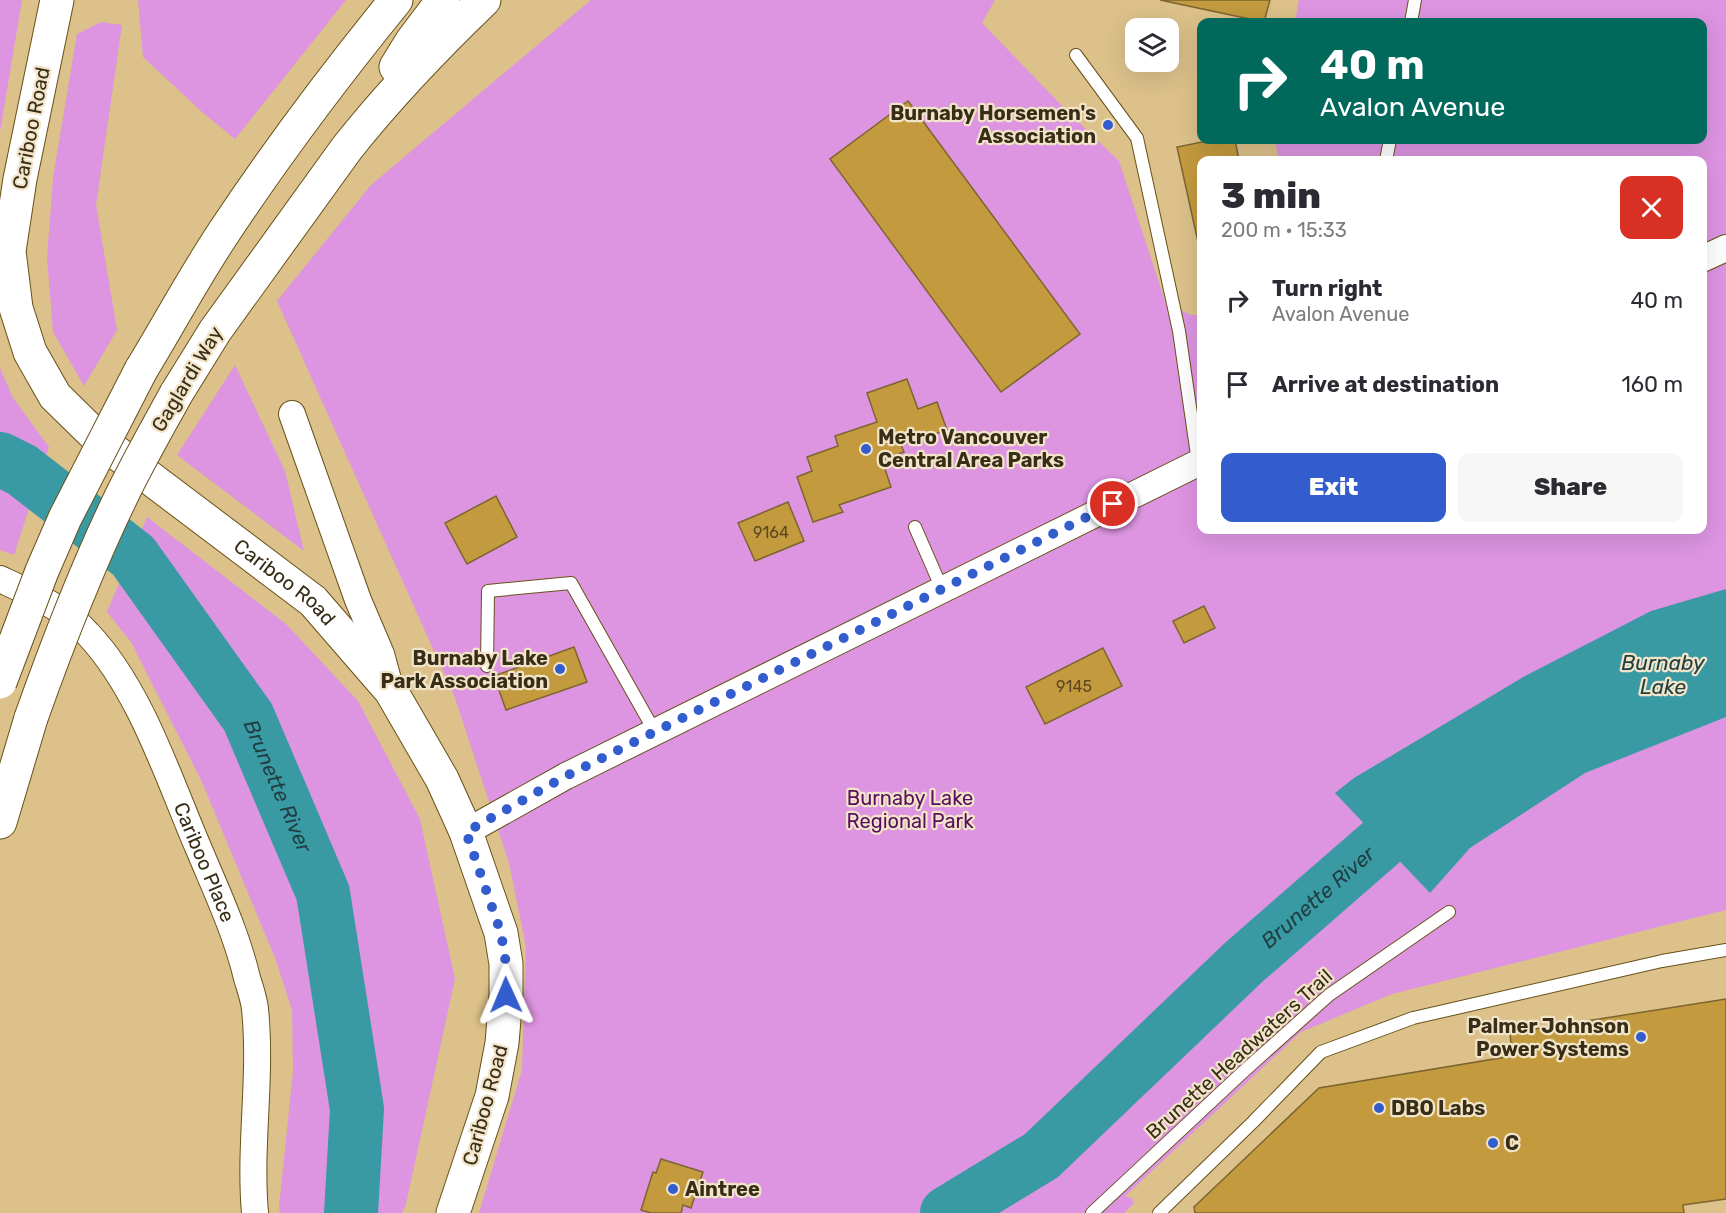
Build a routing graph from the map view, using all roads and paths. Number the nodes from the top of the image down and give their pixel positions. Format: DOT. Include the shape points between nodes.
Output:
graph roads {
  1 [pos="57,0"];
  2 [pos="396,0"];
  3 [pos="443,0"];
  4 [pos="484,0"];
  5 [pos="1415,0"];
  6 [pos="1412,18"];
  7 [pos="1076,55"];
  8 [pos="368,122"];
  9 [pos="1726,248"];
  10 [pos="1707,257"];
  11 [pos="292,414"];
  12 [pos="1197,443"];
  13 [pos="1197,462"];
  14 [pos="915,527"];
  15 [pos="0,579"];
  16 [pos="942,589"];
  17 [pos="487,666"];
  18 [pos="0,682"];
  19 [pos="391,690"];
  20 [pos="655,732"];
  21 [pos="0,822"];
  22 [pos="466,832"];
  23 [pos="1449,912"];
  24 [pos="1726,950"];
  25 [pos="255,1213"];
  26 [pos="453,1213"];
  27 [pos="1092,1213"];
  28 [pos="1160,1213"];
  1 -- 19 [label="main road, Cariboo Road" via="9,251 16,308 30,352 55,396 101,441 313,602"];
  2 -- 18 [label="main road, Gaglardi Way, bridge" via="253,188 141,370 65,518"];
  3 -- 8 [label="main road" via="403,56"];
  4 -- 8 [label="main road, Gaglardi Way"];
  5 -- 6 [label="lane"];
  7 -- 12 [label="lane" via="1137,138 1179,332"];
  8 -- 21 [label="main road, Gaglardi Way, bridge" via="226,315 176,394 131,477 69,615 31,718"];
  9 -- 10 [label="street"];
  11 -- 19 [label="street"];
  13 -- 16 [label="street"];
  14 -- 16 [label="lane"];
  15 -- 25 [label="street, Cariboo Place" via="39,598 77,624 116,669 156,748 230,921 255,1006"];
  16 -- 20 [label="street"];
  17 -- 20 [label="lane" via="488,591 571,583"];
  19 -- 22 [label="main road, Cariboo Road" via="442,779"];
  20 -- 22 [label="street"];
  22 -- 26 [label="main road, Cariboo Road" via="501,933 506,995 492,1096"];
  23 -- 27 [label="lane, Brunette Headwaters Trail" via="1329,995"];
  24 -- 28 [label="lane" via="1413,1018 1321,1052"];
}
